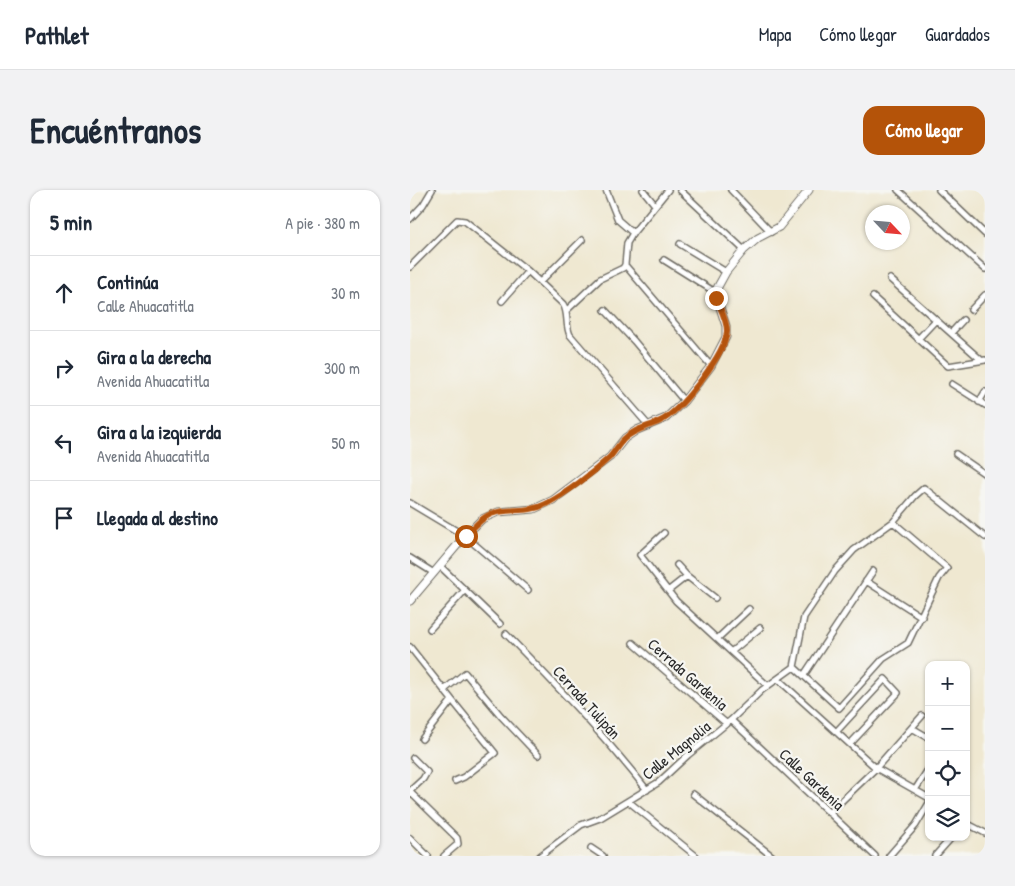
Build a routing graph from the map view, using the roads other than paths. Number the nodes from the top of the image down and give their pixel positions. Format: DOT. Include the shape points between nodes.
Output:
graph roads {
  1 [pos="432,190"];
  2 [pos="606,190"];
  3 [pos="642,190"];
  4 [pos="668,190"];
  5 [pos="680,190"];
  6 [pos="731,190"];
  7 [pos="809,190"];
  8 [pos="898,190"];
  9 [pos="939,190"];
  10 [pos="655,205"];
  11 [pos="410,219"];
  12 [pos="772,232"];
  13 [pos="633,233"];
  14 [pos="985,234"];
  15 [pos="582,240"];
  16 [pos="680,244"];
  17 [pos="744,250"];
  18 [pos="664,260"];
  19 [pos="625,265"];
  20 [pos="410,267"];
  21 [pos="985,269"];
  22 [pos="528,271"];
  23 [pos="726,272"];
  24 [pos="890,279"];
  25 [pos="540,282"];
  26 [pos="714,292"];
  27 [pos="985,295"];
  28 [pos="873,297"];
  29 [pos="502,301"];
  30 [pos="567,310"];
  31 [pos="605,310"];
  32 [pos="971,310"];
  33 [pos="936,320"];
  34 [pos="963,320"];
  35 [pos="951,333"];
  36 [pos="918,339"];
  37 [pos="982,359"];
  38 [pos="712,366"];
  39 [pos="952,384"];
  40 [pos="985,392"];
  41 [pos="684,400"];
  42 [pos="979,402"];
  43 [pos="985,406"];
  44 [pos="649,426"];
  45 [pos="956,454"];
  46 [pos="985,474"];
  47 [pos="410,503"];
  48 [pos="892,522"];
  49 [pos="664,533"];
  50 [pos="466,536"];
  51 [pos="985,537"];
  52 [pos="410,558"];
  53 [pos="677,565"];
  54 [pos="440,566"];
  55 [pos="873,571"];
  56 [pos="434,573"];
  57 [pos="687,576"];
  58 [pos="866,581"];
  59 [pos="465,590"];
  60 [pos="528,590"];
  61 [pos="668,591"];
  62 [pos="715,598"];
  63 [pos="410,601"];
  64 [pos="749,609"];
  65 [pos="922,617"];
  66 [pos="500,624"];
  67 [pos="760,628"];
  68 [pos="430,629"];
  69 [pos="506,634"];
  70 [pos="716,639"];
  71 [pos="634,644"];
  72 [pos="410,647"];
  73 [pos="731,652"];
  74 [pos="794,667"];
  75 [pos="804,675"];
  76 [pos="779,680"];
  77 [pos="768,686"];
  78 [pos="444,690"];
  79 [pos="452,700"];
  80 [pos="922,716"];
  81 [pos="729,722"];
  82 [pos="912,728"];
  83 [pos="836,732"];
  84 [pos="925,736"];
  85 [pos="422,739"];
  86 [pos="850,744"];
  87 [pos="538,755"];
  88 [pos="413,758"];
  89 [pos="876,768"];
  90 [pos="925,774"];
  91 [pos="455,781"];
  92 [pos="647,790"];
  93 [pos="915,790"];
  94 [pos="410,792"];
  95 [pos="694,794"];
  96 [pos="926,796"];
  97 [pos="628,801"];
  98 [pos="925,810"];
  99 [pos="829,812"];
  100 [pos="970,825"];
  101 [pos="985,833"];
  102 [pos="410,838"];
  103 [pos="948,841"];
  104 [pos="591,848"];
  105 [pos="428,856"];
  106 [pos="444,856"];
  107 [pos="540,856"];
  108 [pos="603,856"];
  109 [pos="696,856"];
  110 [pos="772,856"];
  111 [pos="875,856"];
  112 [pos="889,856"];
  113 [pos="935,856"];
  1 -- 11 [label="street"];
  2 -- 13 [label="street" via="618,220"];
  3 -- 10 [label="street"];
  4 -- 10 [label="street"];
  5 -- 17 [label="street"];
  6 -- 12 [label="street"];
  7 -- 12 [label="street"];
  8 -- 21 [label="street"];
  9 -- 14 [label="street"];
  10 -- 13 [label="street"];
  12 -- 17 [label="street" via="758,238"];
  13 -- 19 [label="street" via="626,248"];
  15 -- 25 [label="street"];
  16 -- 23 [label="street"];
  17 -- 23 [label="street"];
  18 -- 26 [label="street"];
  19 -- 30 [label="street" via="600,279"];
  19 -- 38 [label="street"];
  20 -- 22 [label="street" via="457,220 461,220"];
  22 -- 25 [label="street"];
  22 -- 29 [label="street"];
  23 -- 26 [label="street"];
  24 -- 33 [label="street"];
  25 -- 30 [label="street"];
  26 -- 38 [label="street" via="727,332"];
  27 -- 32 [label="street"];
  28 -- 36 [label="street"];
  30 -- 44 [label="street" via="570,335"];
  31 -- 41 [label="street"];
  33 -- 35 [label="street"];
  33 -- 36 [label="street"];
  34 -- 35 [label="street"];
  35 -- 37 [label="street"];
  36 -- 37 [label="street" via="948,366"];
  38 -- 41 [label="street"];
  39 -- 42 [label="street"];
  40 -- 42 [label="street"];
  41 -- 44 [label="street" via="666,418"];
  42 -- 43 [label="street"];
  44 -- 50 [label="street" via="625,438 610,457 553,500 534,509 487,516"];
  45 -- 46 [label="street"];
  47 -- 50 [label="street"];
  48 -- 51 [label="street" via="924,488"];
  48 -- 65 [label="street" via="948,568 939,578"];
  48 -- 74 [label="street" via="854,550 835,571 804,617"];
  49 -- 61 [label="street" via="640,555"];
  50 -- 54 [label="street"];
  50 -- 60 [label="street"];
  52 -- 56 [label="street"];
  53 -- 57 [label="street"];
  54 -- 56 [label="street"];
  54 -- 59 [label="street"];
  55 -- 58 [label="street"];
  56 -- 63 [label="street"];
  57 -- 61 [label="street"];
  57 -- 62 [label="street"];
  58 -- 65 [label="street"];
  58 -- 75 [label="street"];
  59 -- 66 [label="street"];
  59 -- 68 [label="street"];
  61 -- 70 [label="street"];
  64 -- 70 [label="street"];
  65 -- 75 [label="street" via="908,643 883,659 839,708"];
  67 -- 73 [label="street"];
  69 -- 92 [label="street, Cerrada Tulipán"];
  70 -- 73 [label="street"];
  71 -- 81 [label="street, Cerrada Gardenia"];
  72 -- 78 [label="street"];
  73 -- 77 [label="street"];
  74 -- 75 [label="street"];
  74 -- 76 [label="street, Calle Magnolia"];
  76 -- 77 [label="street, Calle Magnolia"];
  76 -- 83 [label="street"];
  77 -- 81 [label="street, Calle Magnolia"];
  78 -- 79 [label="street"];
  78 -- 87 [label="street" via="465,673"];
  79 -- 85 [label="street"];
  79 -- 91 [label="street" via="495,753"];
  80 -- 82 [label="street"];
  81 -- 92 [label="street, Calle Magnolia"];
  81 -- 99 [label="street, Calle Gardenia"];
  82 -- 84 [label="street"];
  82 -- 89 [label="street"];
  83 -- 86 [label="street"];
  83 -- 86 [label="street" via="885,680 898,693"];
  86 -- 89 [label="street"];
  88 -- 94 [label="street" via="427,772"];
  89 -- 93 [label="street"];
  89 -- 99 [label="street"];
  90 -- 93 [label="street"];
  92 -- 97 [label="street, Calle Magnolia"];
  93 -- 96 [label="street"];
  94 -- 106 [label="street" via="457,838 458,844"];
  95 -- 110 [label="street"];
  97 -- 107 [label="street, Calle Magnolia" via="581,825"];
  97 -- 109 [label="street"];
  98 -- 112 [label="street"];
  99 -- 111 [label="street, Calle Gardenia"];
  100 -- 101 [label="street"];
  102 -- 105 [label="street"];
  103 -- 113 [label="street"];
  104 -- 108 [label="street"];
}
